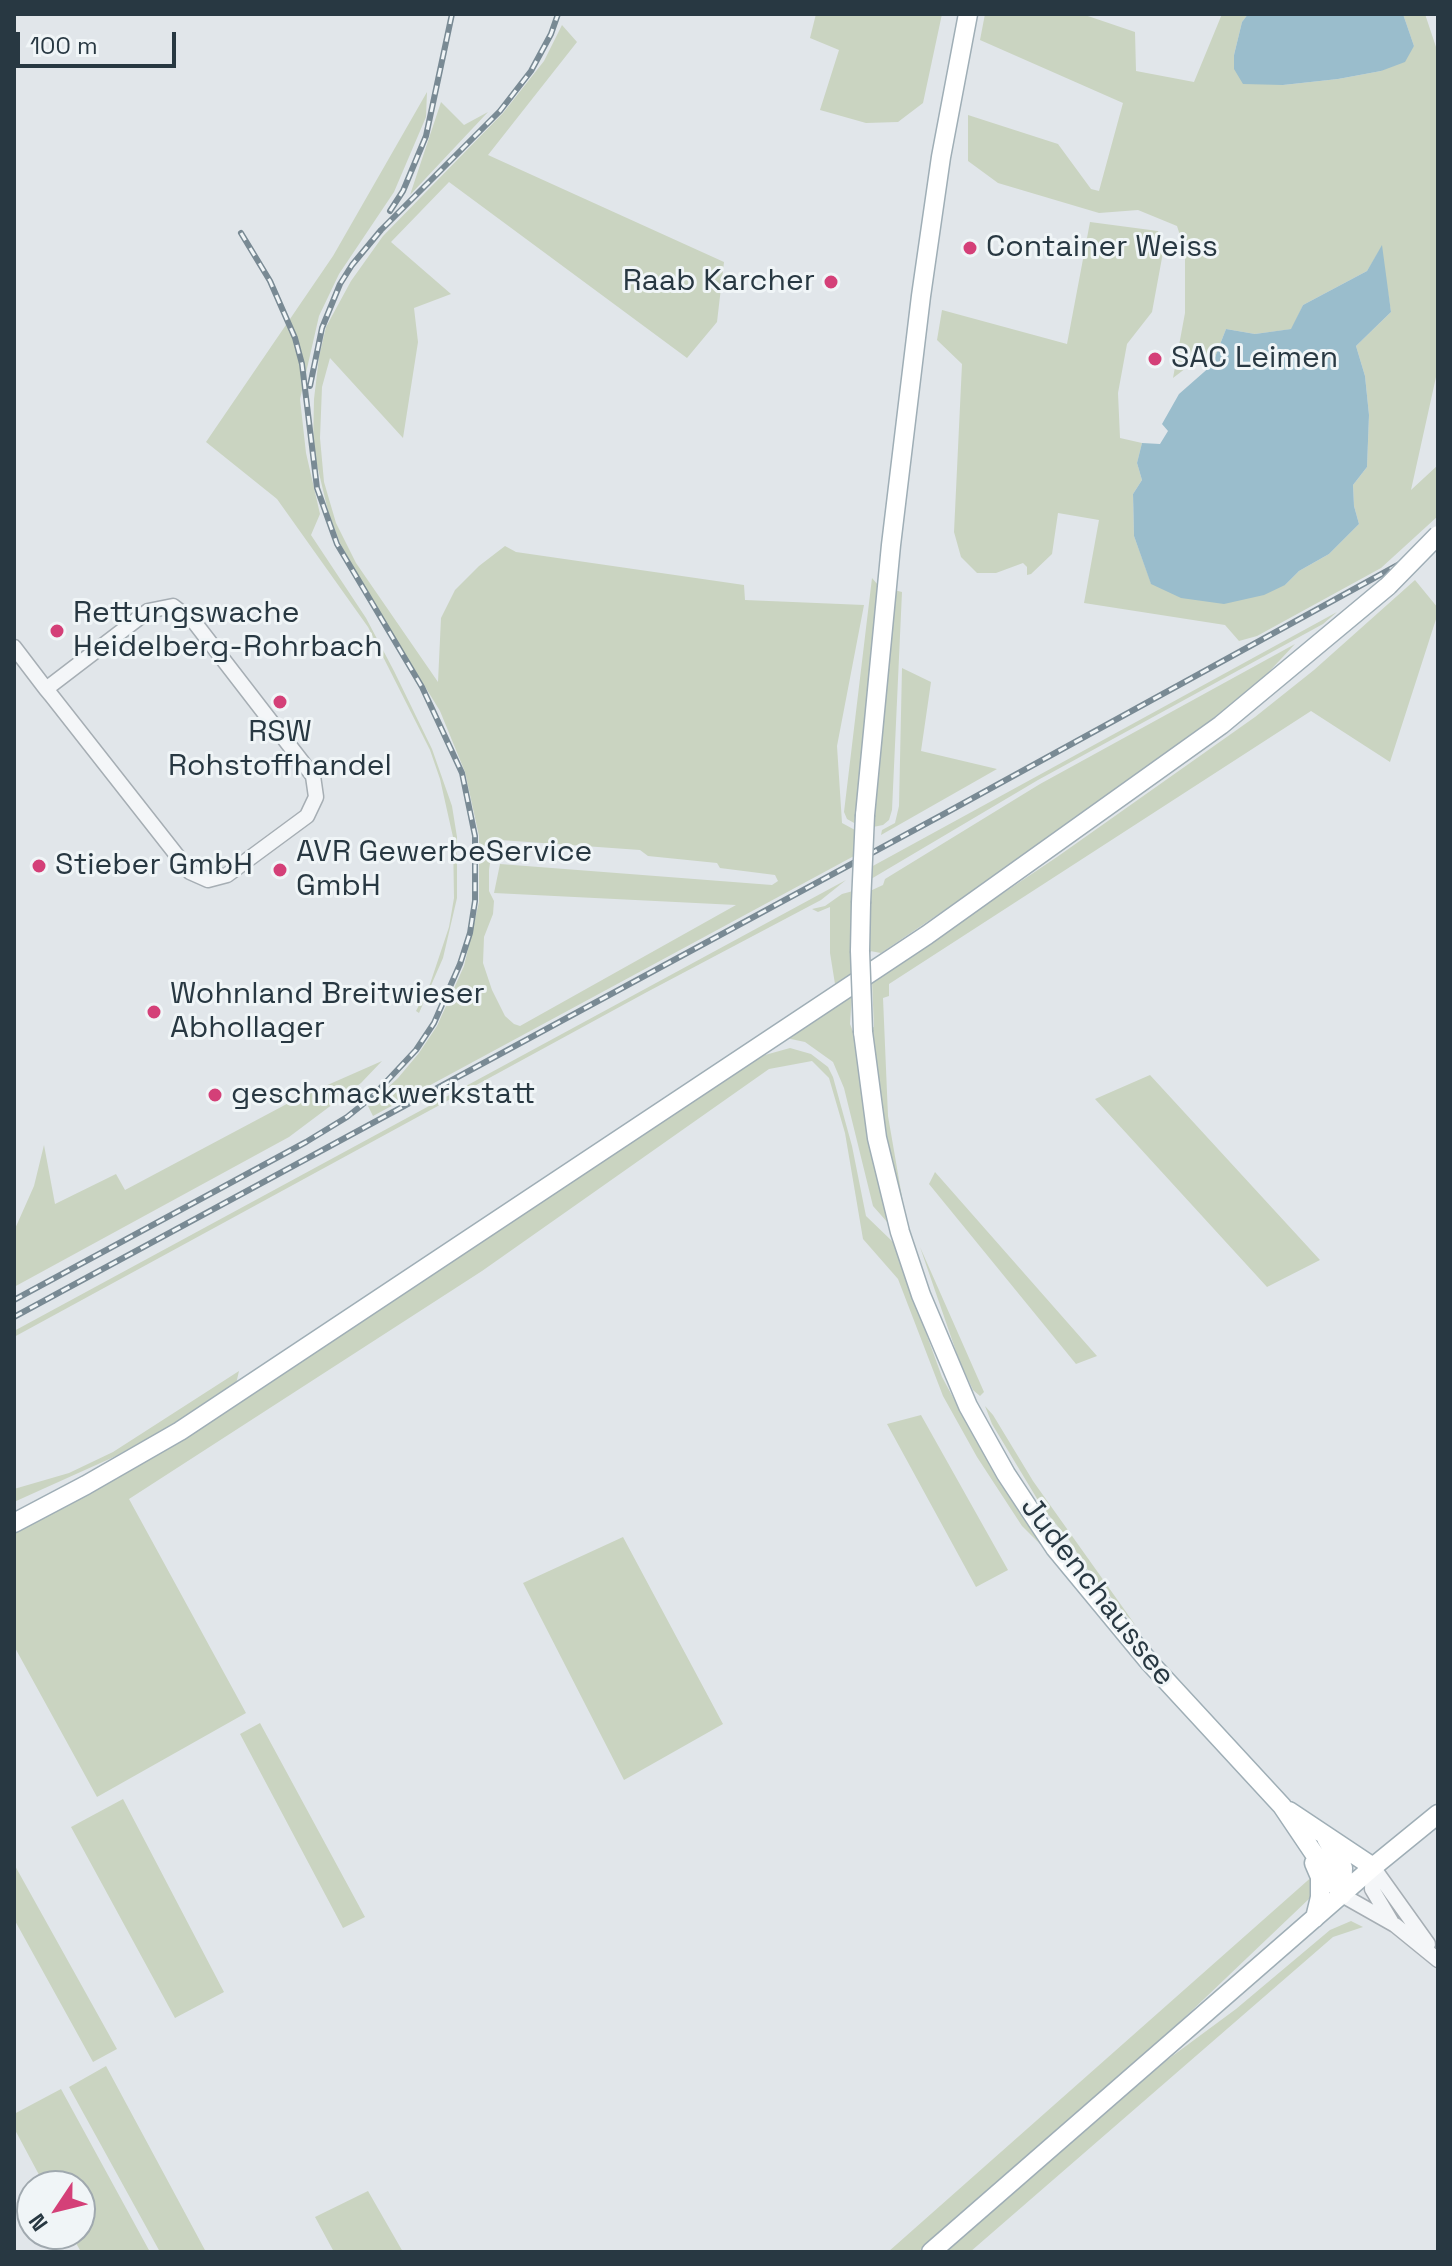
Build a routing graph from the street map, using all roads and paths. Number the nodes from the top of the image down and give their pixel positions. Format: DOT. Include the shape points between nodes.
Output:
graph roads {
  1 [pos="968,14"];
  2 [pos="1438,535"];
  3 [pos="14,647"];
  4 [pos="46,689"];
  5 [pos="38,1512"];
  6 [pos="14,1516"];
  7 [pos="14,1523"];
  8 [pos="1438,1814"];
  9 [pos="1315,1839"];
  10 [pos="1373,1867"];
  11 [pos="1342,1895"];
  12 [pos="1315,1918"];
  13 [pos="1395,1925"];
  14 [pos="1438,1959"];
  15 [pos="931,2252"];
  1 -- 9 [label="main road, Judenchaussee, bridge" via="921,296 865,815 863,1032 877,1138 921,1295 968,1406 1006,1474 1055,1548 1150,1663"];
  2 -- 5 [label="main road, bridge" via="1365,607 1221,725 927,935 180,1431"];
  3 -- 4 [label="street"];
  4 -- 4 [label="street" via="190,872 208,880 227,875 307,816 316,797 313,776 195,623 173,606 148,611"];
  5 -- 6 [label="main road"];
  5 -- 7 [label="main road"];
  8 -- 10 [label="main road"];
  9 -- 10 [label="main road, Judenchaussee"];
  9 -- 11 [label="main road, Judenchaussee"];
  9 -- 12 [label="main road" via="1320,1877"];
  10 -- 11 [label="main road"];
  10 -- 13 [label="street" via="1372,1889"];
  10 -- 14 [label="street"];
  11 -- 12 [label="main road"];
  11 -- 13 [label="street"];
  12 -- 15 [label="main road"];
  13 -- 14 [label="street"];
}
